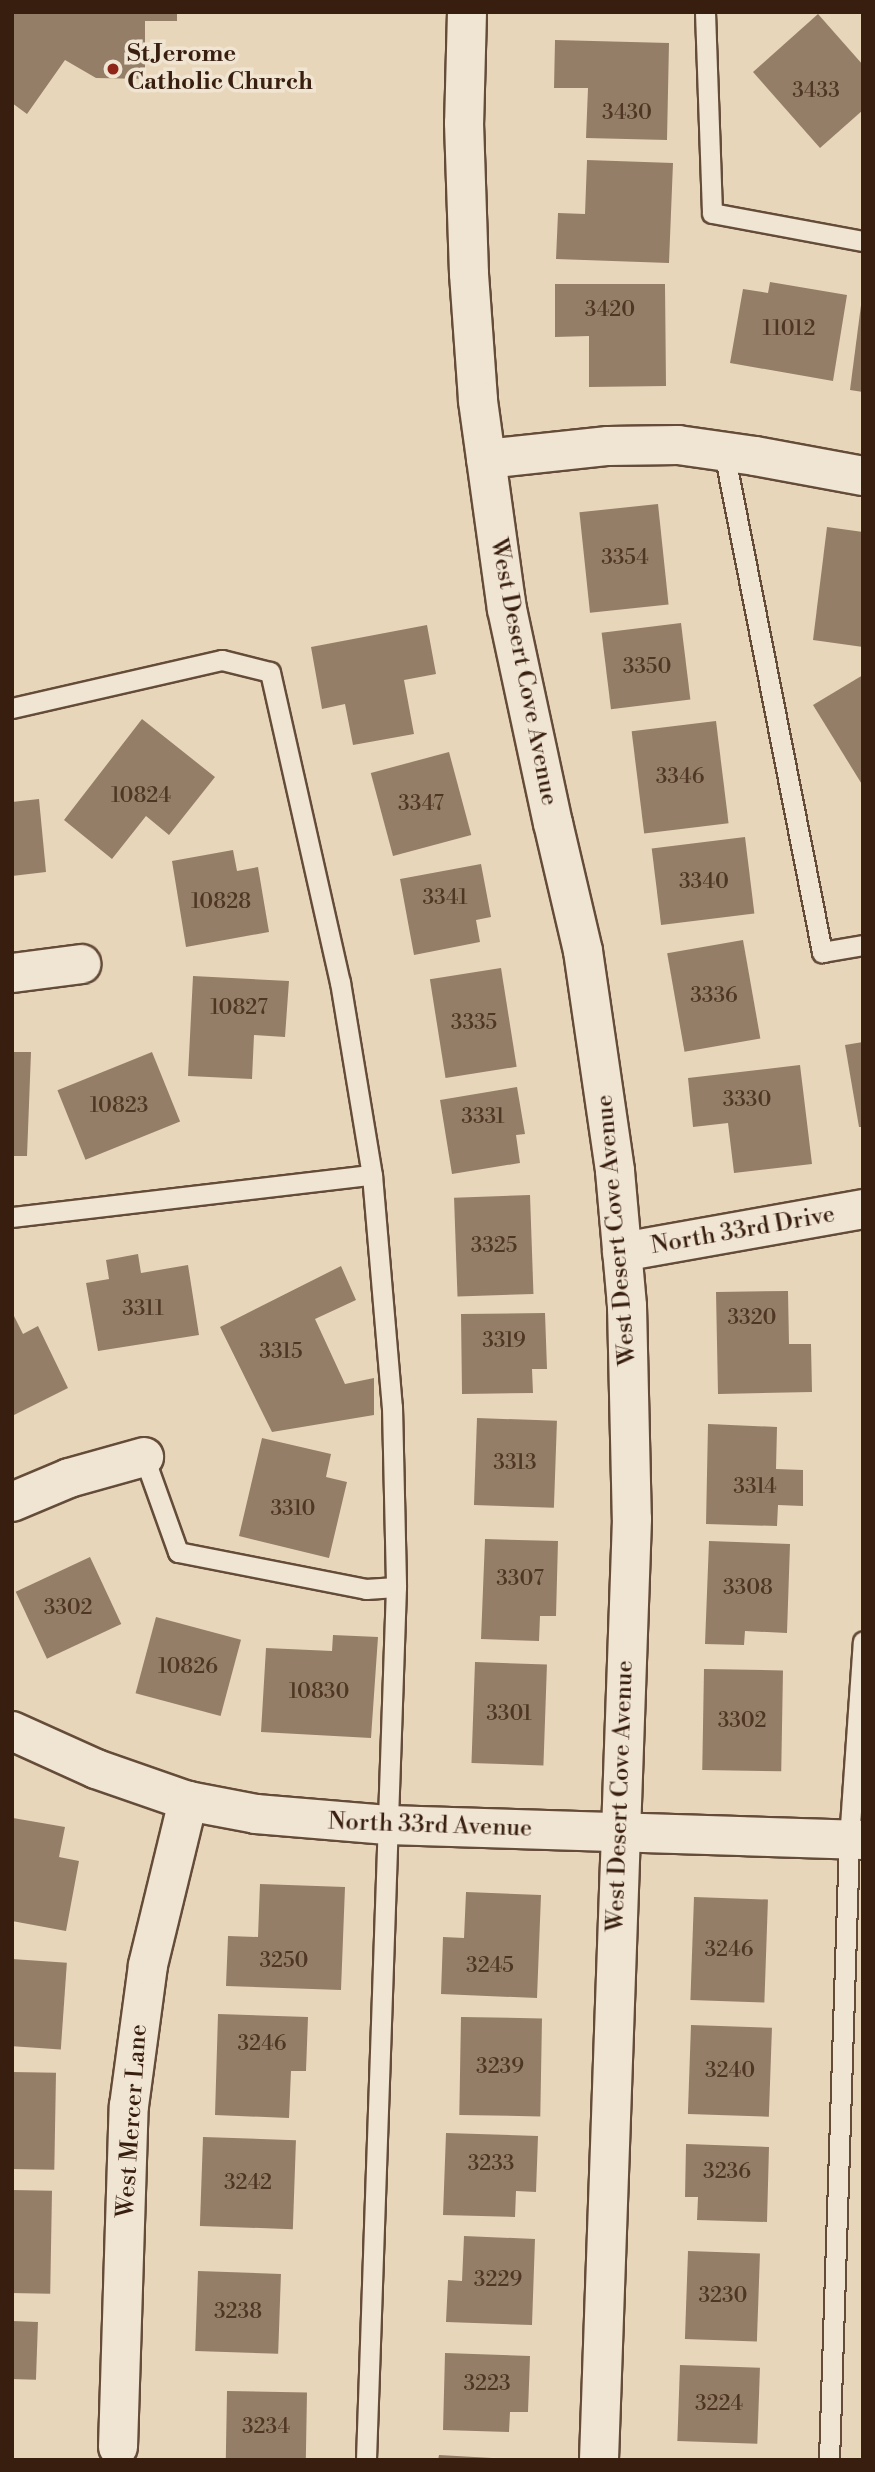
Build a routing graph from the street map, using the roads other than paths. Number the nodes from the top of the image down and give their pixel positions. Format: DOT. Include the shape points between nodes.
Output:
graph roads {
  1 [pos="467,12"];
  2 [pos="705,12"];
  3 [pos="863,241"];
  4 [pos="724,452"];
  5 [pos="485,458"];
  6 [pos="863,476"];
  7 [pos="12,708"];
  8 [pos="863,945"];
  9 [pos="81,964"];
  10 [pos="12,973"];
  11 [pos="372,1175"];
  12 [pos="863,1209"];
  13 [pos="12,1217"];
  14 [pos="622,1252"];
  15 [pos="144,1457"];
  16 [pos="14,1497"];
  17 [pos="396,1587"];
  18 [pos="863,1641"];
  19 [pos="12,1731"];
  20 [pos="188,1801"];
  21 [pos="388,1825"];
  22 [pos="620,1833"];
  23 [pos="856,1840"];
  24 [pos="118,2447"];
  25 [pos="366,2460"];
  26 [pos="599,2460"];
  27 [pos="829,2460"];
  1 -- 5 [label="street, West Desert Cove Avenue" via="464,123 469,274"];
  2 -- 3 [label="lane" via="712,213"];
  4 -- 5 [label="street" via="678,445 608,446"];
  4 -- 6 [label="street"];
  4 -- 8 [label="lane" via="822,952"];
  5 -- 14 [label="street, West Desert Cove Avenue" via="508,609 583,951 601,1061"];
  7 -- 11 [label="lane" via="222,660 270,672 340,982"];
  9 -- 10 [label="street"];
  11 -- 13 [label="lane"];
  11 -- 17 [label="lane" via="392,1407"];
  12 -- 14 [label="street, North 33rd Drive"];
  14 -- 22 [label="street, West Desert Cove Avenue" via="632,1519"];
  15 -- 16 [label="street"];
  15 -- 17 [label="lane" via="178,1552 366,1590"];
  17 -- 21 [label="lane"];
  18 -- 23 [label="lane"];
  19 -- 20 [label="street, North 33rd Avenue" via="96,1769"];
  20 -- 21 [label="street, North 33rd Avenue" via="256,1814"];
  20 -- 24 [label="street, West Mercer Lane" via="148,1965 129,2106"];
  21 -- 22 [label="street, North 33rd Avenue"];
  21 -- 25 [label="lane"];
  22 -- 23 [label="street, North 33rd Avenue"];
  22 -- 26 [label="street, West Desert Cove Avenue"];
  23 -- 27 [label="lane"];
}
